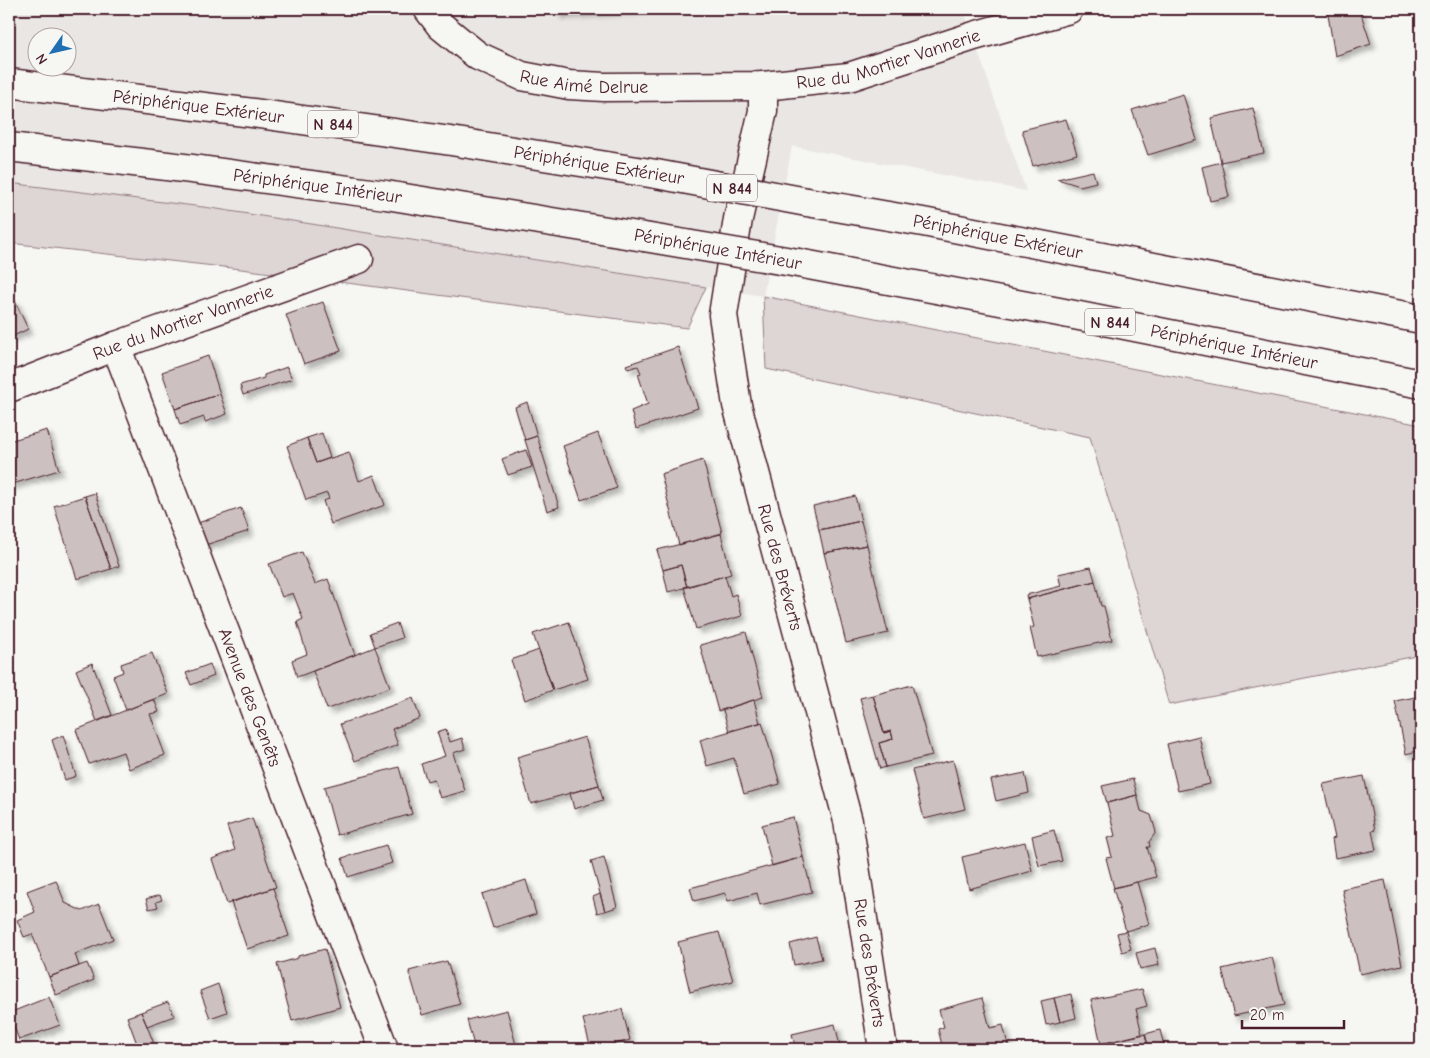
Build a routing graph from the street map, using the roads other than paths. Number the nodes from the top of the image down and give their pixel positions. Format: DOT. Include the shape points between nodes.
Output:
graph roads {
  1 [pos="428,9"];
  2 [pos="1069,9"];
  3 [pos="9,83"];
  4 [pos="764,86"];
  5 [pos="9,147"];
  6 [pos="359,259"];
  7 [pos="1421,319"];
  8 [pos="116,346"];
  9 [pos="1421,384"];
  10 [pos="9,388"];
  11 [pos="384,1049"];
  12 [pos="883,1049"];
  1 -- 4 [label="main road, Rue Aimé Delrue" via="441,26 478,56 522,76 569,85 604,87"];
  2 -- 4 [label="main road, Rue du Mortier Vannerie" via="850,77"];
  3 -- 7 [label="main road, Périphérique Extérieur / N 844, bridge" via="451,141 656,174 923,222"];
  4 -- 12 [label="main road, Rue des Bréverts" via="763,111 738,218 723,315 737,405 848,821"];
  5 -- 9 [label="main road, Périphérique Intérieur / N 844, bridge" via="386,195 644,237 798,263"];
  6 -- 8 [label="main road, Rue du Mortier Vannerie"];
  8 -- 10 [label="main road, Rue du Mortier Vannerie"];
  8 -- 11 [label="main road, Avenue des Genêts"];
}
